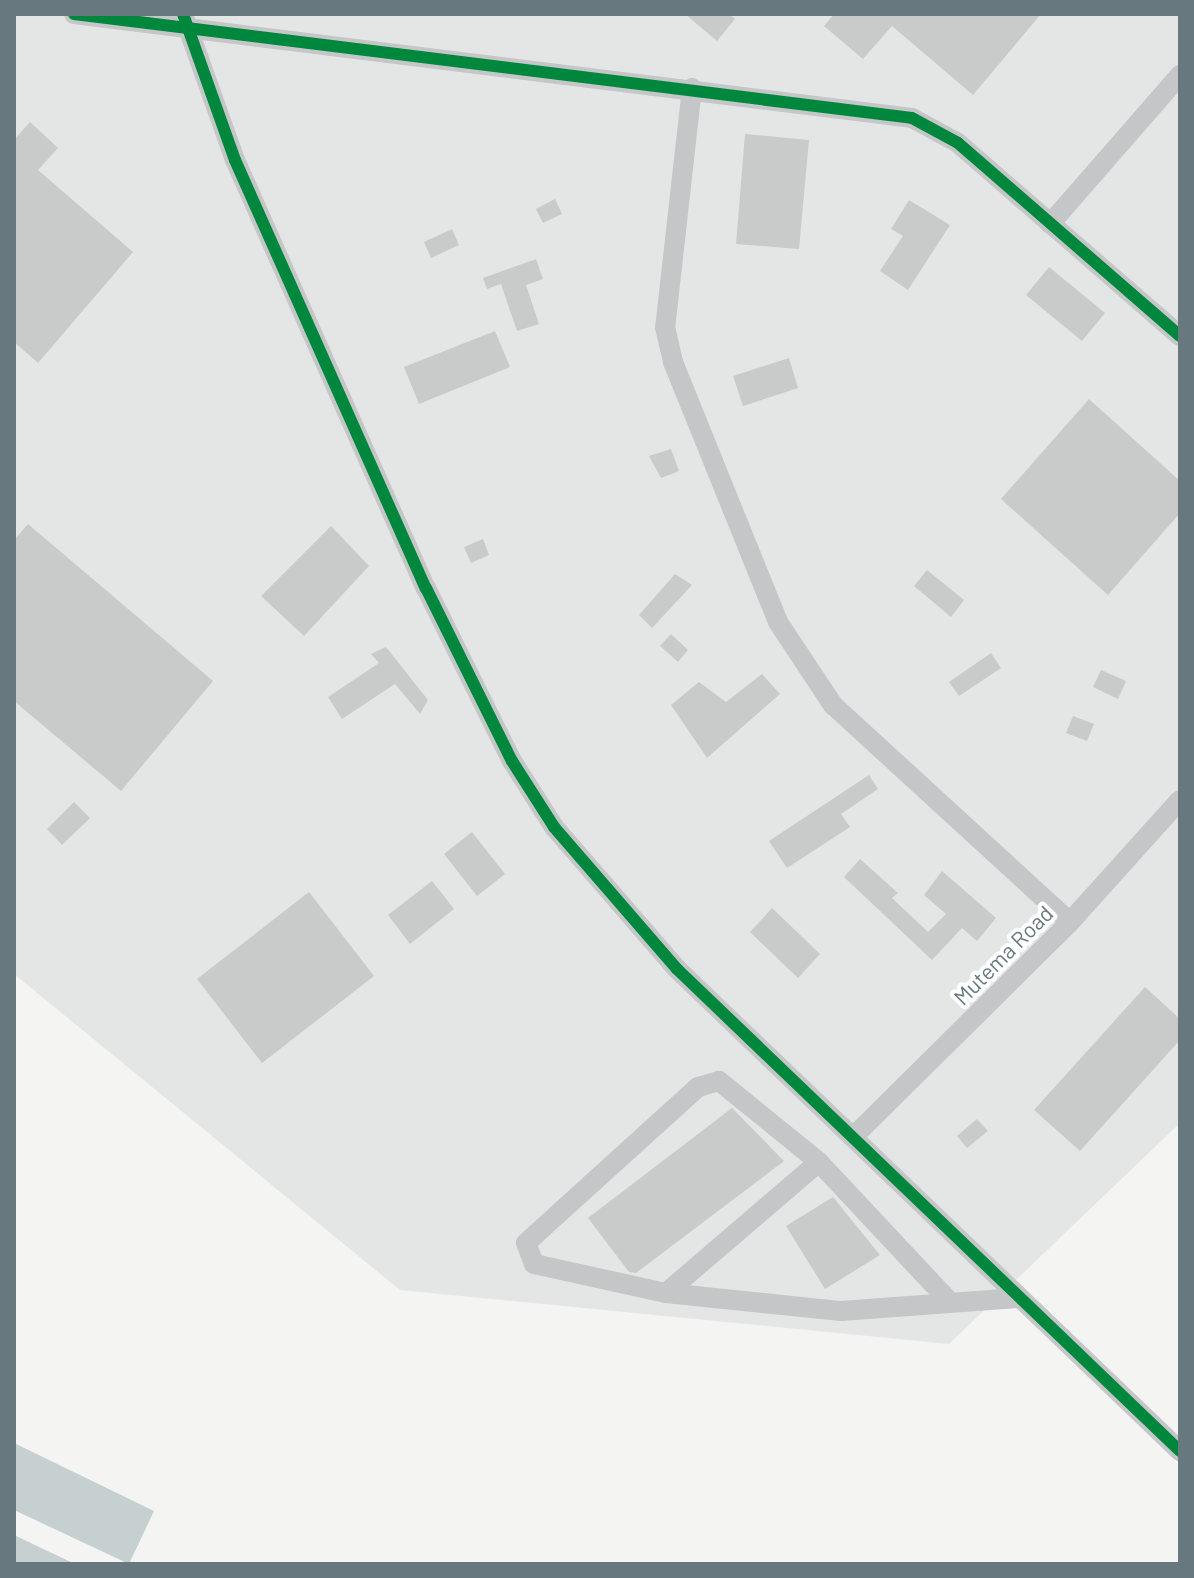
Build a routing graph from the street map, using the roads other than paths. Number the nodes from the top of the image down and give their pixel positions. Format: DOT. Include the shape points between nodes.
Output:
graph roads {
  1 [pos="74,14"];
  2 [pos="184,22"];
  3 [pos="1180,75"];
  4 [pos="692,88"];
  5 [pos="1050,224"];
  6 [pos="1180,336"];
  7 [pos="1180,800"];
  8 [pos="1070,922"];
  9 [pos="853,1137"];
  10 [pos="819,1162"];
  11 [pos="666,1293"];
  12 [pos="1018,1298"];
  13 [pos="948,1300"];
  14 [pos="1180,1451"];
  1 -- 2 [label="street"];
  2 -- 4 [label="street"];
  2 -- 9 [label="street" via="235,160 426,588 512,761 554,827 657,948"];
  3 -- 5 [label="street"];
  4 -- 5 [label="street" via="912,118 958,143"];
  4 -- 8 [label="street" via="665,327 673,362 778,622 800,663 870,743"];
  5 -- 6 [label="street"];
  7 -- 8 [label="street, Mutema Road"];
  8 -- 9 [label="street, Mutema Road"];
  9 -- 12 [label="street"];
  10 -- 11 [label="street"];
  10 -- 11 [label="street" via="729,1084 708,1082 529,1234 527,1256 534,1264"];
  10 -- 13 [label="street"];
  11 -- 13 [label="street" via="841,1311"];
  12 -- 13 [label="street"];
  12 -- 14 [label="street"];
}
